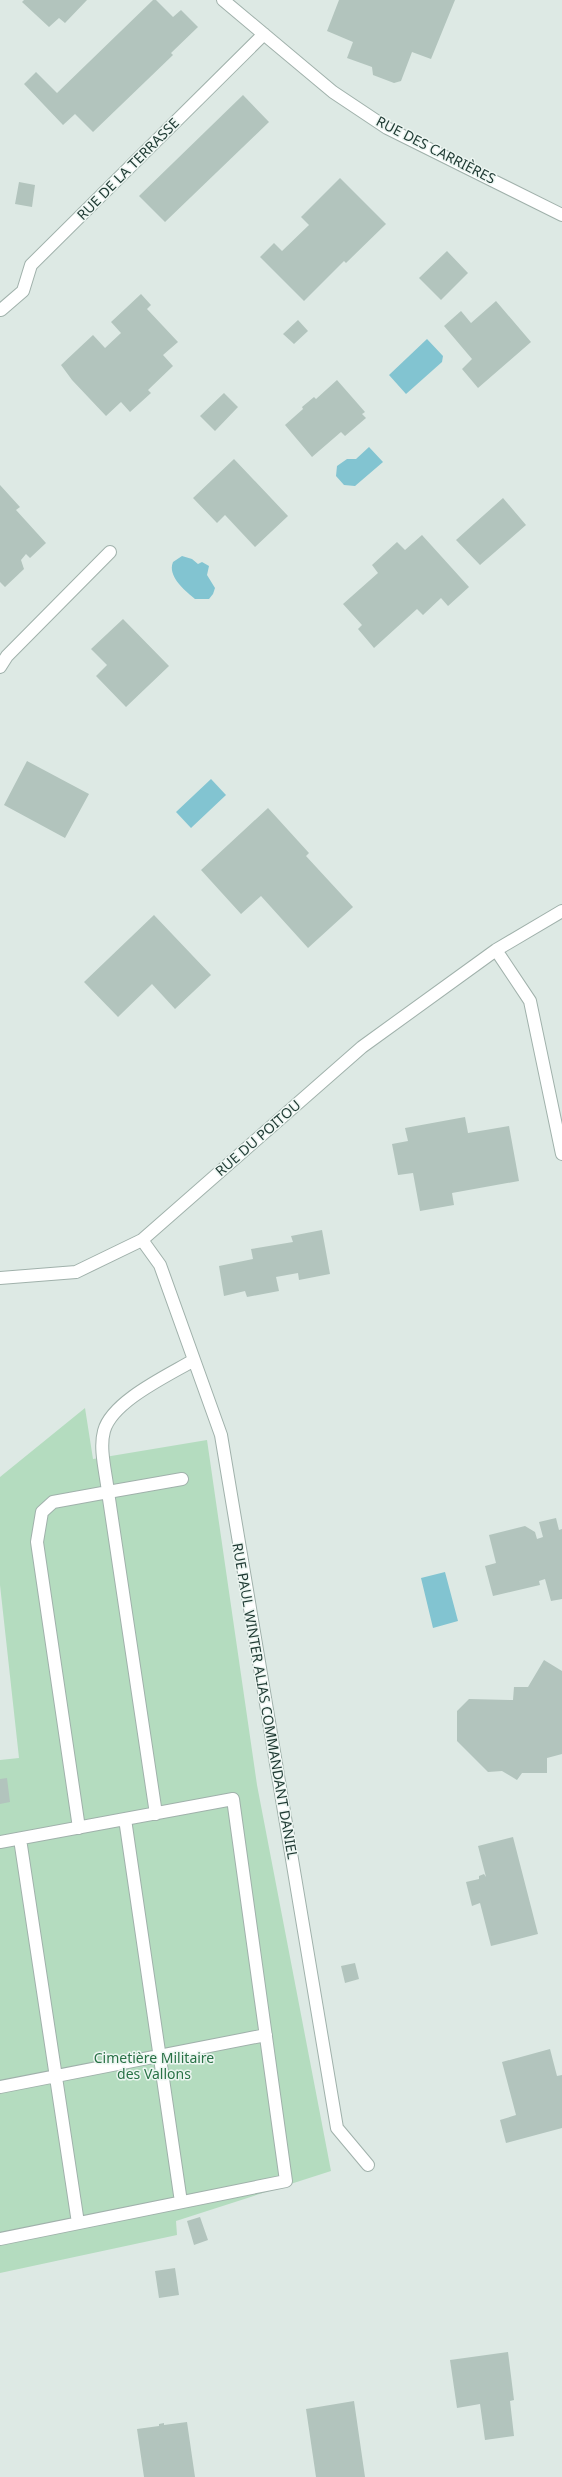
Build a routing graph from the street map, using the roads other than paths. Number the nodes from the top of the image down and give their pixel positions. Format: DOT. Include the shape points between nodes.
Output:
graph roads {
  1 [pos="223,0"];
  2 [pos="264,34"];
  3 [pos="562,215"];
  4 [pos="1,310"];
  5 [pos="110,552"];
  6 [pos="4,653"];
  7 [pos="0,667"];
  8 [pos="562,911"];
  9 [pos="496,950"];
  10 [pos="562,1154"];
  11 [pos="142,1240"];
  12 [pos="0,1278"];
  13 [pos="194,1360"];
  14 [pos="182,1480"];
  15 [pos="108,1492"];
  16 [pos="156,1814"];
  17 [pos="125,1819"];
  18 [pos="79,1828"];
  19 [pos="20,1839"];
  20 [pos="0,1842"];
  21 [pos="266,2035"];
  22 [pos="160,2056"];
  23 [pos="56,2076"];
  24 [pos="0,2087"];
  25 [pos="368,2165"];
  26 [pos="181,2202"];
  27 [pos="78,2223"];
  28 [pos="0,2239"];
  1 -- 2 [label="street, RUE DES CARRIÈRES"];
  2 -- 3 [label="street, RUE DES CARRIÈRES" via="333,92 388,128"];
  2 -- 4 [label="street, RUE DE LA TERRASSE" via="31,265 23,290"];
  5 -- 6 [label="street"];
  6 -- 7 [label="street"];
  8 -- 9 [label="street, RUE DU POITOU"];
  9 -- 10 [label="street" via="530,1002"];
  9 -- 11 [label="street, RUE DU POITOU" via="362,1046"];
  11 -- 12 [label="street, RUE DU POITOU" via="76,1272"];
  11 -- 13 [label="street, RUE PAUL WINTER ALIAS COMMANDANT DANIEL" via="160,1266"];
  13 -- 15 [label="street" via="142,1391 113,1413 104,1431"];
  13 -- 25 [label="street, RUE PAUL WINTER ALIAS COMMANDANT DANIEL" via="221,1435 337,2128"];
  14 -- 15 [label="street"];
  15 -- 16 [label="street"];
  15 -- 18 [label="street" via="53,1502 42,1512 37,1542"];
  16 -- 17 [label="street"];
  16 -- 21 [label="street" via="233,1799"];
  17 -- 18 [label="street"];
  17 -- 22 [label="street"];
  18 -- 19 [label="street"];
  19 -- 20 [label="street"];
  19 -- 23 [label="street"];
  21 -- 22 [label="street"];
  21 -- 26 [label="street" via="286,2181"];
  22 -- 23 [label="street"];
  22 -- 26 [label="street"];
  23 -- 24 [label="street"];
  23 -- 27 [label="street"];
  26 -- 27 [label="street"];
  27 -- 28 [label="street"];
}
